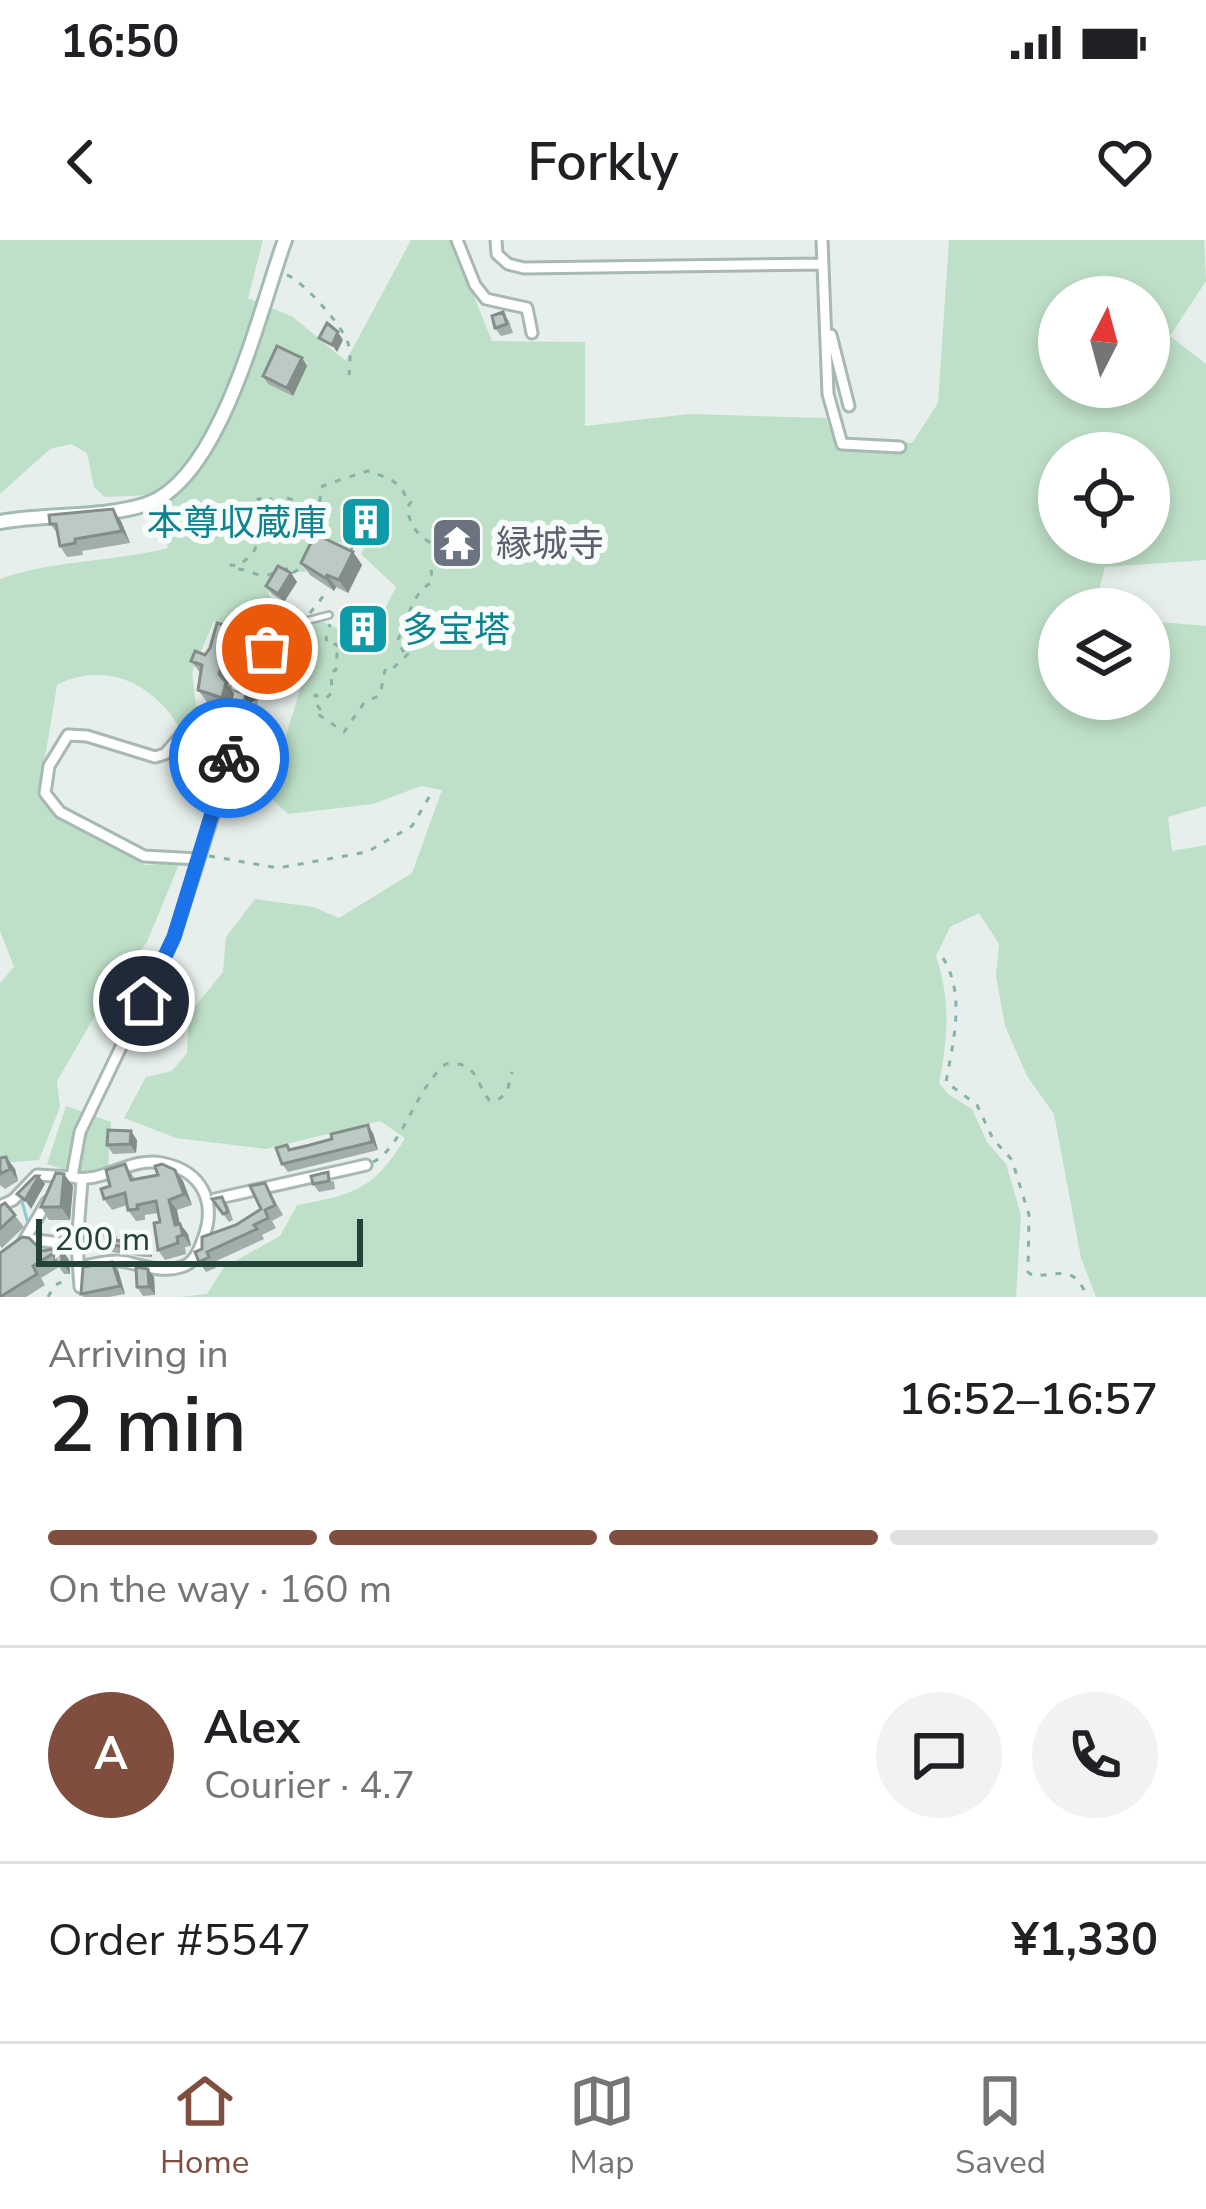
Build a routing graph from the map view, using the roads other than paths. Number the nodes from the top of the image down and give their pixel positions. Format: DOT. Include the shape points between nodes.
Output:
graph roads {
  1 [pos="285,240"];
  2 [pos="457,240"];
  3 [pos="496,240"];
  4 [pos="822,240"];
  5 [pos="823,264"];
  6 [pos="532,333"];
  7 [pos="826,333"];
  8 [pos="849,406"];
  9 [pos="900,447"];
  10 [pos="0,522"];
  11 [pos="329,615"];
  12 [pos="302,622"];
  13 [pos="267,649"];
  14 [pos="234,687"];
  15 [pos="250,691"];
  16 [pos="239,724"];
  17 [pos="199,857"];
  18 [pos="366,1165"];
  19 [pos="71,1177"];
  20 [pos="210,1201"];
  21 [pos="0,1206"];
  22 [pos="28,1239"];
  23 [pos="77,1245"];
  24 [pos="14,1250"];
  1 -- 10 [label="main road" via="231,396 169,492 130,508"];
  2 -- 6 [label="street" via="486,299 527,308"];
  3 -- 5 [label="street" via="497,254 524,268"];
  4 -- 5 [label="street"];
  5 -- 7 [label="street"];
  7 -- 8 [label="street"];
  7 -- 9 [label="street" via="828,394 842,444"];
  11 -- 12 [label="lane"];
  13 -- 15 [label="street"];
  14 -- 15 [label="lane"];
  15 -- 16 [label="street"];
  16 -- 17 [label="street"];
  16 -- 17 [label="street" via="200,712 155,757 68,734 49,766 45,793 60,812 144,856"];
  17 -- 19 [label="street" via="174,937 80,1132"];
  18 -- 20 [label="street"];
  19 -- 20 [label="street" via="166,1163"];
  19 -- 21 [label="street" via="37,1175"];
  19 -- 22 [label="street"];
  19 -- 23 [label="street"];
  20 -- 23 [label="street" via="215,1223 180,1268 124,1262 80,1276"];
  22 -- 23 [label="street"];
  22 -- 24 [label="street"];
}
